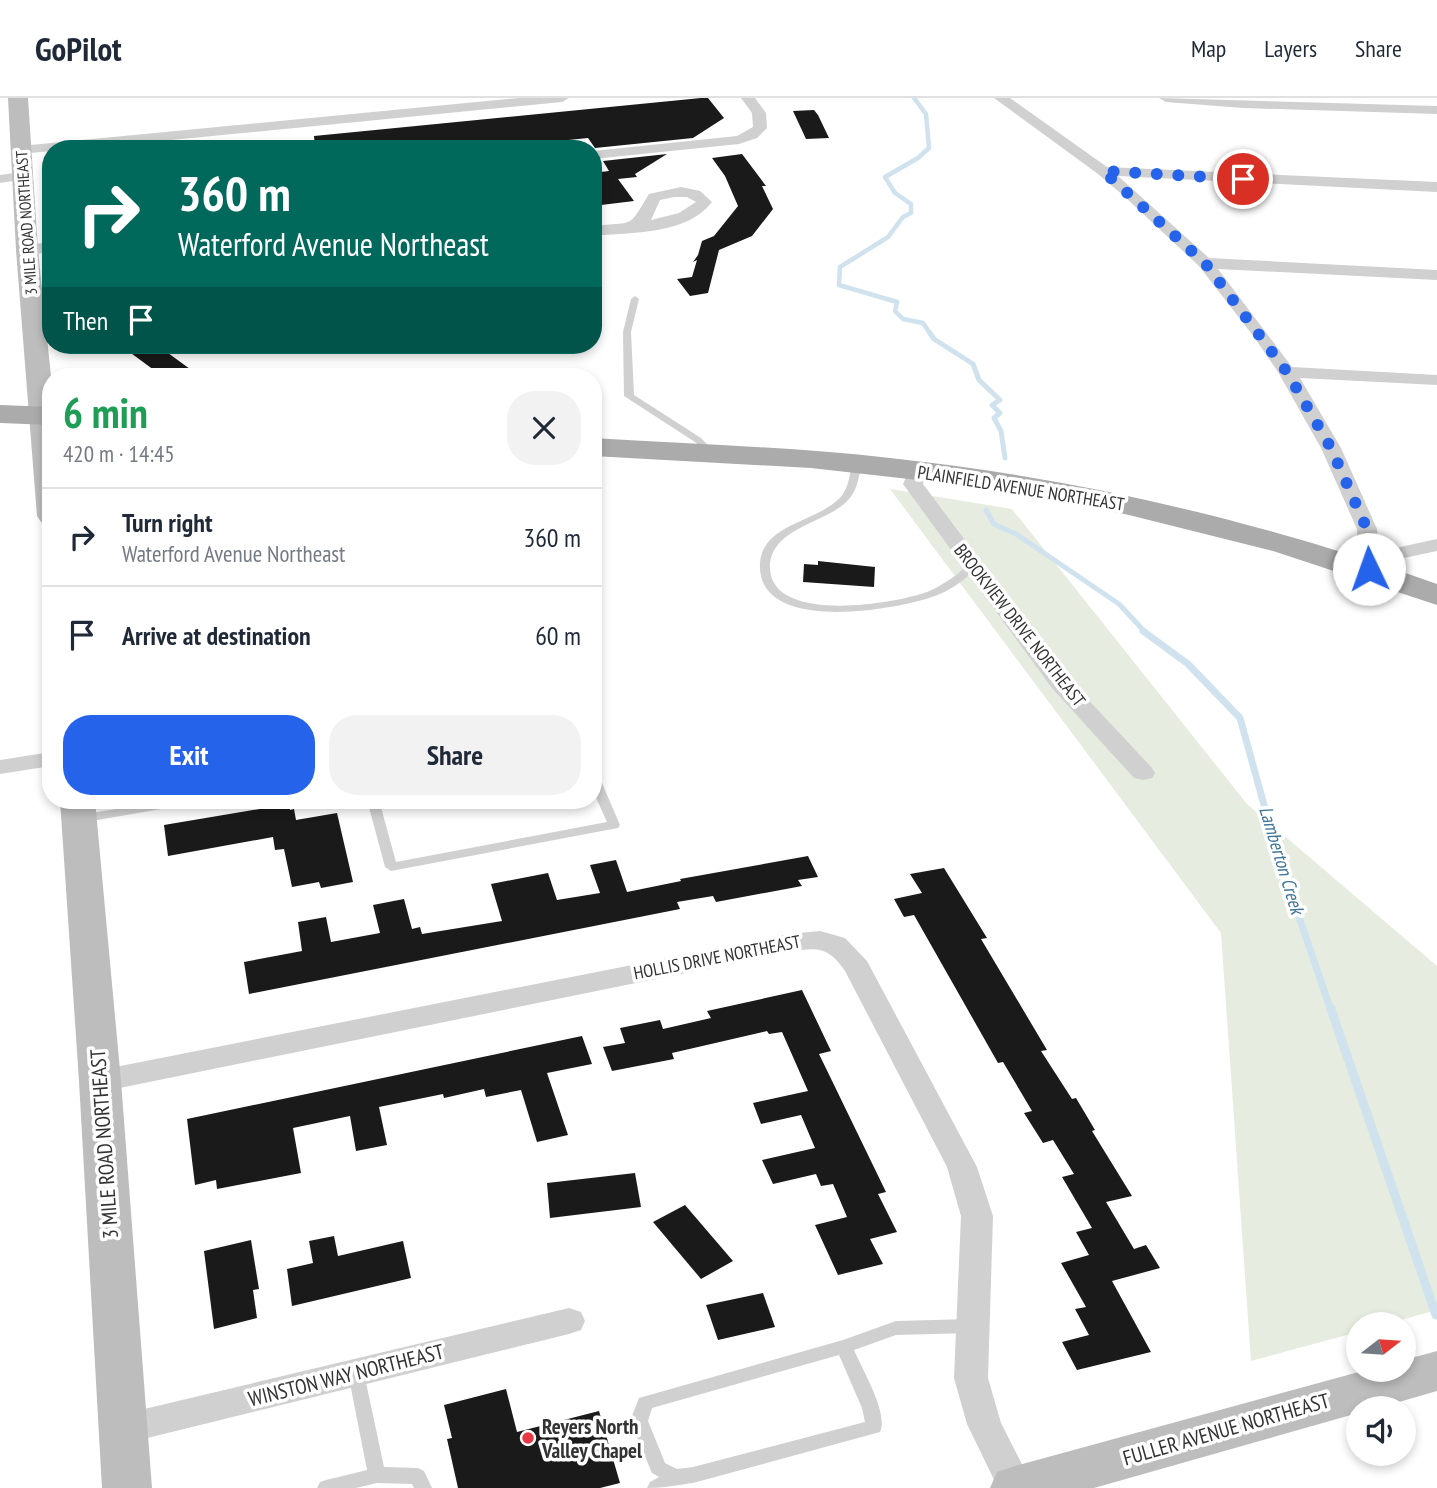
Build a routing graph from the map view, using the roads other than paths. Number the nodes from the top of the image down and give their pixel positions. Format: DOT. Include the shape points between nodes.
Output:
graph roads {
  1 [pos="18,98"];
  2 [pos="562,98"];
  3 [pos="748,98"];
  4 [pos="1001,98"];
  5 [pos="1166,98"];
  6 [pos="1353,98"];
  7 [pos="1367,109"];
  8 [pos="1437,110"];
  9 [pos="124,140"];
  10 [pos="42,148"];
  11 [pos="20,150"];
  12 [pos="602,154"];
  13 [pos="1103,171"];
  14 [pos="11,178"];
  15 [pos="1437,187"];
  16 [pos="637,225"];
  17 [pos="602,229"];
  18 [pos="39,248"];
  19 [pos="1205,263"];
  20 [pos="1437,275"];
  21 [pos="635,299"];
  22 [pos="42,320"];
  23 [pos="1287,372"];
  24 [pos="1437,380"];
  25 [pos="0,414"];
  26 [pos="42,416"];
  27 [pos="602,448"];
  28 [pos="712,454"];
  29 [pos="857,463"];
  30 [pos="918,470"];
  31 [pos="1437,545"];
  32 [pos="973,566"];
  33 [pos="1369,569"];
  34 [pos="1437,595"];
  35 [pos="42,760"];
  36 [pos="0,767"];
  37 [pos="1143,773"];
  38 [pos="602,797"];
  39 [pos="78,809"];
  40 [pos="375,809"];
  41 [pos="100,1081"];
  42 [pos="569,1321"];
  43 [pos="971,1326"];
  44 [pos="844,1348"];
  45 [pos="1437,1371"];
  46 [pos="356,1373"];
  47 [pos="123,1429"];
  48 [pos="377,1475"];
  49 [pos="675,1477"];
  50 [pos="127,1488"];
  51 [pos="326,1488"];
  52 [pos="423,1488"];
  53 [pos="656,1488"];
  54 [pos="1015,1488"];
  1 -- 11 [label="main road, 3 MILE ROAD NORTHEAST"];
  2 -- 9 [label="street"];
  3 -- 12 [label="street" via="759,113 760,128 752,135"];
  4 -- 13 [label="street"];
  5 -- 7 [label="street"];
  6 -- 7 [label="street"];
  7 -- 8 [label="street"];
  10 -- 11 [label="street"];
  11 -- 14 [label="main road, 3 MILE ROAD NORTHEAST"];
  13 -- 15 [label="street"];
  13 -- 19 [label="street"];
  14 -- 18 [label="main road, 3 MILE ROAD NORTHEAST"];
  16 -- 17 [label="street"];
  18 -- 22 [label="main road, 3 MILE ROAD NORTHEAST"];
  19 -- 20 [label="street"];
  19 -- 23 [label="street"];
  21 -- 28 [label="lane" via="627,332 629,396"];
  23 -- 24 [label="street"];
  23 -- 33 [label="street" via="1331,448 1367,529"];
  25 -- 26 [label="main road"];
  27 -- 28 [label="main road, PLAINFIELD AVENUE NORTHEAST"];
  28 -- 29 [label="main road, PLAINFIELD AVENUE NORTHEAST"];
  29 -- 30 [label="main road, PLAINFIELD AVENUE NORTHEAST"];
  29 -- 32 [label="lane" via="846,497 788,531 771,548 765,570 780,596 813,608 883,606 944,589"];
  30 -- 32 [label="street, BROOKVIEW DRIVE NORTHEAST" via="913,484"];
  30 -- 33 [label="main road, PLAINFIELD AVENUE NORTHEAST" via="1120,503"];
  31 -- 33 [label="street" via="1398,553"];
  32 -- 37 [label="street, BROOKVIEW DRIVE NORTHEAST" via="1059,683"];
  33 -- 34 [label="main road, PLAINFIELD AVENUE NORTHEAST"];
  35 -- 36 [label="street"];
  38 -- 40 [label="lane" via="614,825 391,867"];
  39 -- 41 [label="main road, 3 MILE ROAD NORTHEAST"];
  41 -- 43 [label="street, HOLLIS DRIVE NORTHEAST" via="825,938 847,951 962,1167 977,1216"];
  41 -- 47 [label="main road, 3 MILE ROAD NORTHEAST"];
  42 -- 46 [label="street, WINSTON WAY NORTHEAST"];
  43 -- 44 [label="lane" via="896,1328"];
  43 -- 54 [label="street, HOLLIS DRIVE NORTHEAST" via="971,1378 984,1424"];
  44 -- 49 [label="lane" via="871,1408 874,1427"];
  44 -- 49 [label="lane" via="645,1403 639,1421 649,1450 658,1468"];
  45 -- 54 [label="main road, FULLER AVENUE NORTHEAST"];
  46 -- 47 [label="street, WINSTON WAY NORTHEAST"];
  46 -- 48 [label="lane"];
  47 -- 50 [label="main road, 3 MILE ROAD NORTHEAST"];
  48 -- 51 [label="lane"];
  48 -- 52 [label="lane" via="418,1476"];
  49 -- 53 [label="lane"];
}
